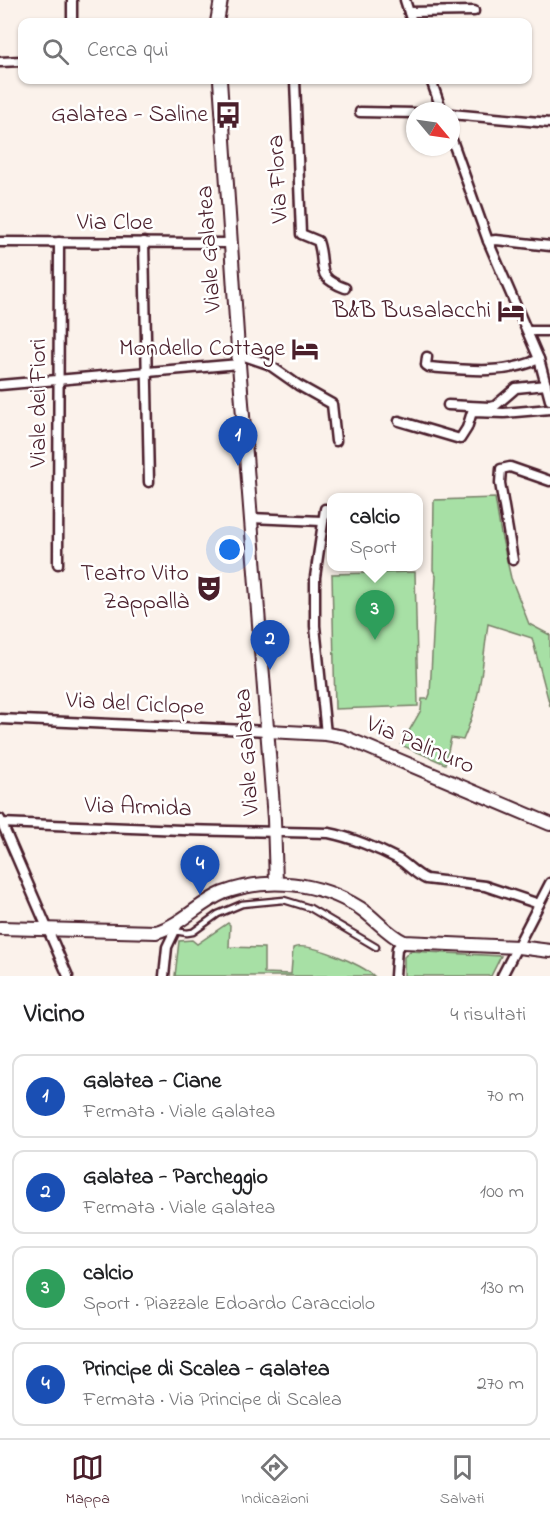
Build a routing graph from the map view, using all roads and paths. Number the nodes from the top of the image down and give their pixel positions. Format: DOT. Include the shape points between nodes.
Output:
graph roads {
  1 [pos="72,0"];
  2 [pos="213,0"];
  3 [pos="221,0"];
  4 [pos="405,0"];
  5 [pos="474,11"];
  6 [pos="409,12"];
  7 [pos="72,18"];
  8 [pos="215,18"];
  9 [pos="217,18"];
  10 [pos="411,18"];
  11 [pos="18,61"];
  12 [pos="0,62"];
  13 [pos="220,84"];
  14 [pos="295,84"];
  15 [pos="432,84"];
  16 [pos="439,102"];
  17 [pos="360,112"];
  18 [pos="406,113"];
  19 [pos="460,115"];
  20 [pos="550,123"];
  21 [pos="458,156"];
  22 [pos="488,241"];
  23 [pos="0,242"];
  24 [pos="60,242"];
  25 [pos="144,242"];
  26 [pos="230,243"];
  27 [pos="550,246"];
  28 [pos="345,288"];
  29 [pos="528,331"];
  30 [pos="550,331"];
  31 [pos="427,357"];
  32 [pos="238,359"];
  33 [pos="539,359"];
  34 [pos="147,372"];
  35 [pos="59,380"];
  36 [pos="0,385"];
  37 [pos="546,385"];
  38 [pos="550,400"];
  39 [pos="448,405"];
  40 [pos="550,409"];
  41 [pos="399,421"];
  42 [pos="336,441"];
  43 [pos="149,482"];
  44 [pos="550,482"];
  45 [pos="325,508"];
  46 [pos="250,518"];
  47 [pos="322,520"];
  48 [pos="513,560"];
  49 [pos="58,564"];
  50 [pos="0,719"];
  51 [pos="268,731"];
  52 [pos="326,734"];
  53 [pos="1,821"];
  54 [pos="550,824"];
  55 [pos="275,832"];
  56 [pos="280,883"];
  57 [pos="550,883"];
  58 [pos="284,900"];
  59 [pos="539,904"];
  60 [pos="181,919"];
  61 [pos="0,928"];
  62 [pos="48,928"];
  63 [pos="174,931"];
  64 [pos="404,942"];
  65 [pos="376,947"];
  66 [pos="518,947"];
  67 [pos="550,951"];
  68 [pos="69,976"];
  69 [pos="164,976"];
  70 [pos="395,976"];
  71 [pos="502,976"];
  1 -- 7 [label="street"];
  2 -- 8 [label="main road"];
  3 -- 9 [label="main road"];
  4 -- 6 [label="street"];
  5 -- 6 [label="street"];
  6 -- 10 [label="street"];
  11 -- 12 [label="street"];
  13 -- 26 [label="main road, Viale Galatea"];
  14 -- 28 [label="street, Via Flora" via="301,234 318,241 326,279"];
  15 -- 16 [label="street"];
  17 -- 18 [label="street"];
  19 -- 20 [label="street"];
  21 -- 22 [label="street"];
  22 -- 27 [label="street"];
  22 -- 29 [label="street"];
  23 -- 24 [label="street, Via Cloe"];
  24 -- 25 [label="street, Via Cloe"];
  24 -- 35 [label="street, Viale dei Fiori"];
  25 -- 26 [label="street, Via Cloe"];
  25 -- 34 [label="street"];
  26 -- 32 [label="main road, Viale Galatea"];
  29 -- 30 [label="street"];
  29 -- 33 [label="street"];
  31 -- 33 [label="street" via="429,367 486,369 516,368"];
  32 -- 34 [label="street"];
  32 -- 42 [label="street" via="268,364 332,404"];
  32 -- 46 [label="main road, Viale Galatea"];
  33 -- 37 [label="street"];
  34 -- 35 [label="street"];
  34 -- 43 [label="street"];
  35 -- 36 [label="street"];
  35 -- 49 [label="street, Viale dei Fiori"];
  37 -- 38 [label="street"];
  37 -- 39 [label="street" via="516,388 495,406"];
  40 -- 41 [label="street" via="472,412 460,439"];
  44 -- 48 [label="street" via="510,467 501,469"];
  45 -- 47 [label="street"];
  46 -- 47 [label="street"];
  46 -- 51 [label="main road, Viale Galatea"];
  47 -- 52 [label="street" via="315,577 315,626"];
  50 -- 51 [label="street, Via del Ciclope"];
  51 -- 52 [label="main road, Via Palinuro"];
  51 -- 55 [label="main road, Viale Galatea"];
  52 -- 54 [label="main road, Via Palinuro" via="344,737"];
  53 -- 55 [label="street, Via Armida"];
  53 -- 62 [label="street"];
  55 -- 56 [label="main road, Viale Galatea"];
  55 -- 59 [label="street, Via Armida" via="337,835 397,859 426,879 485,886"];
  56 -- 58 [label="lane"];
  56 -- 60 [label="main road" via="223,893"];
  56 -- 64 [label="main road" via="317,889 347,901"];
  57 -- 59 [label="street"];
  58 -- 63 [label="lane" via="242,904 218,914 193,932"];
  58 -- 65 [label="lane" via="310,908"];
  59 -- 66 [label="street"];
  60 -- 62 [label="main road" via="156,932"];
  60 -- 63 [label="street"];
  61 -- 62 [label="main road"];
  62 -- 68 [label="street"];
  63 -- 69 [label="street" via="167,947"];
  64 -- 66 [label="main road"];
  64 -- 70 [label="street" via="397,948"];
  66 -- 67 [label="main road"];
  66 -- 71 [label="street"];
}
